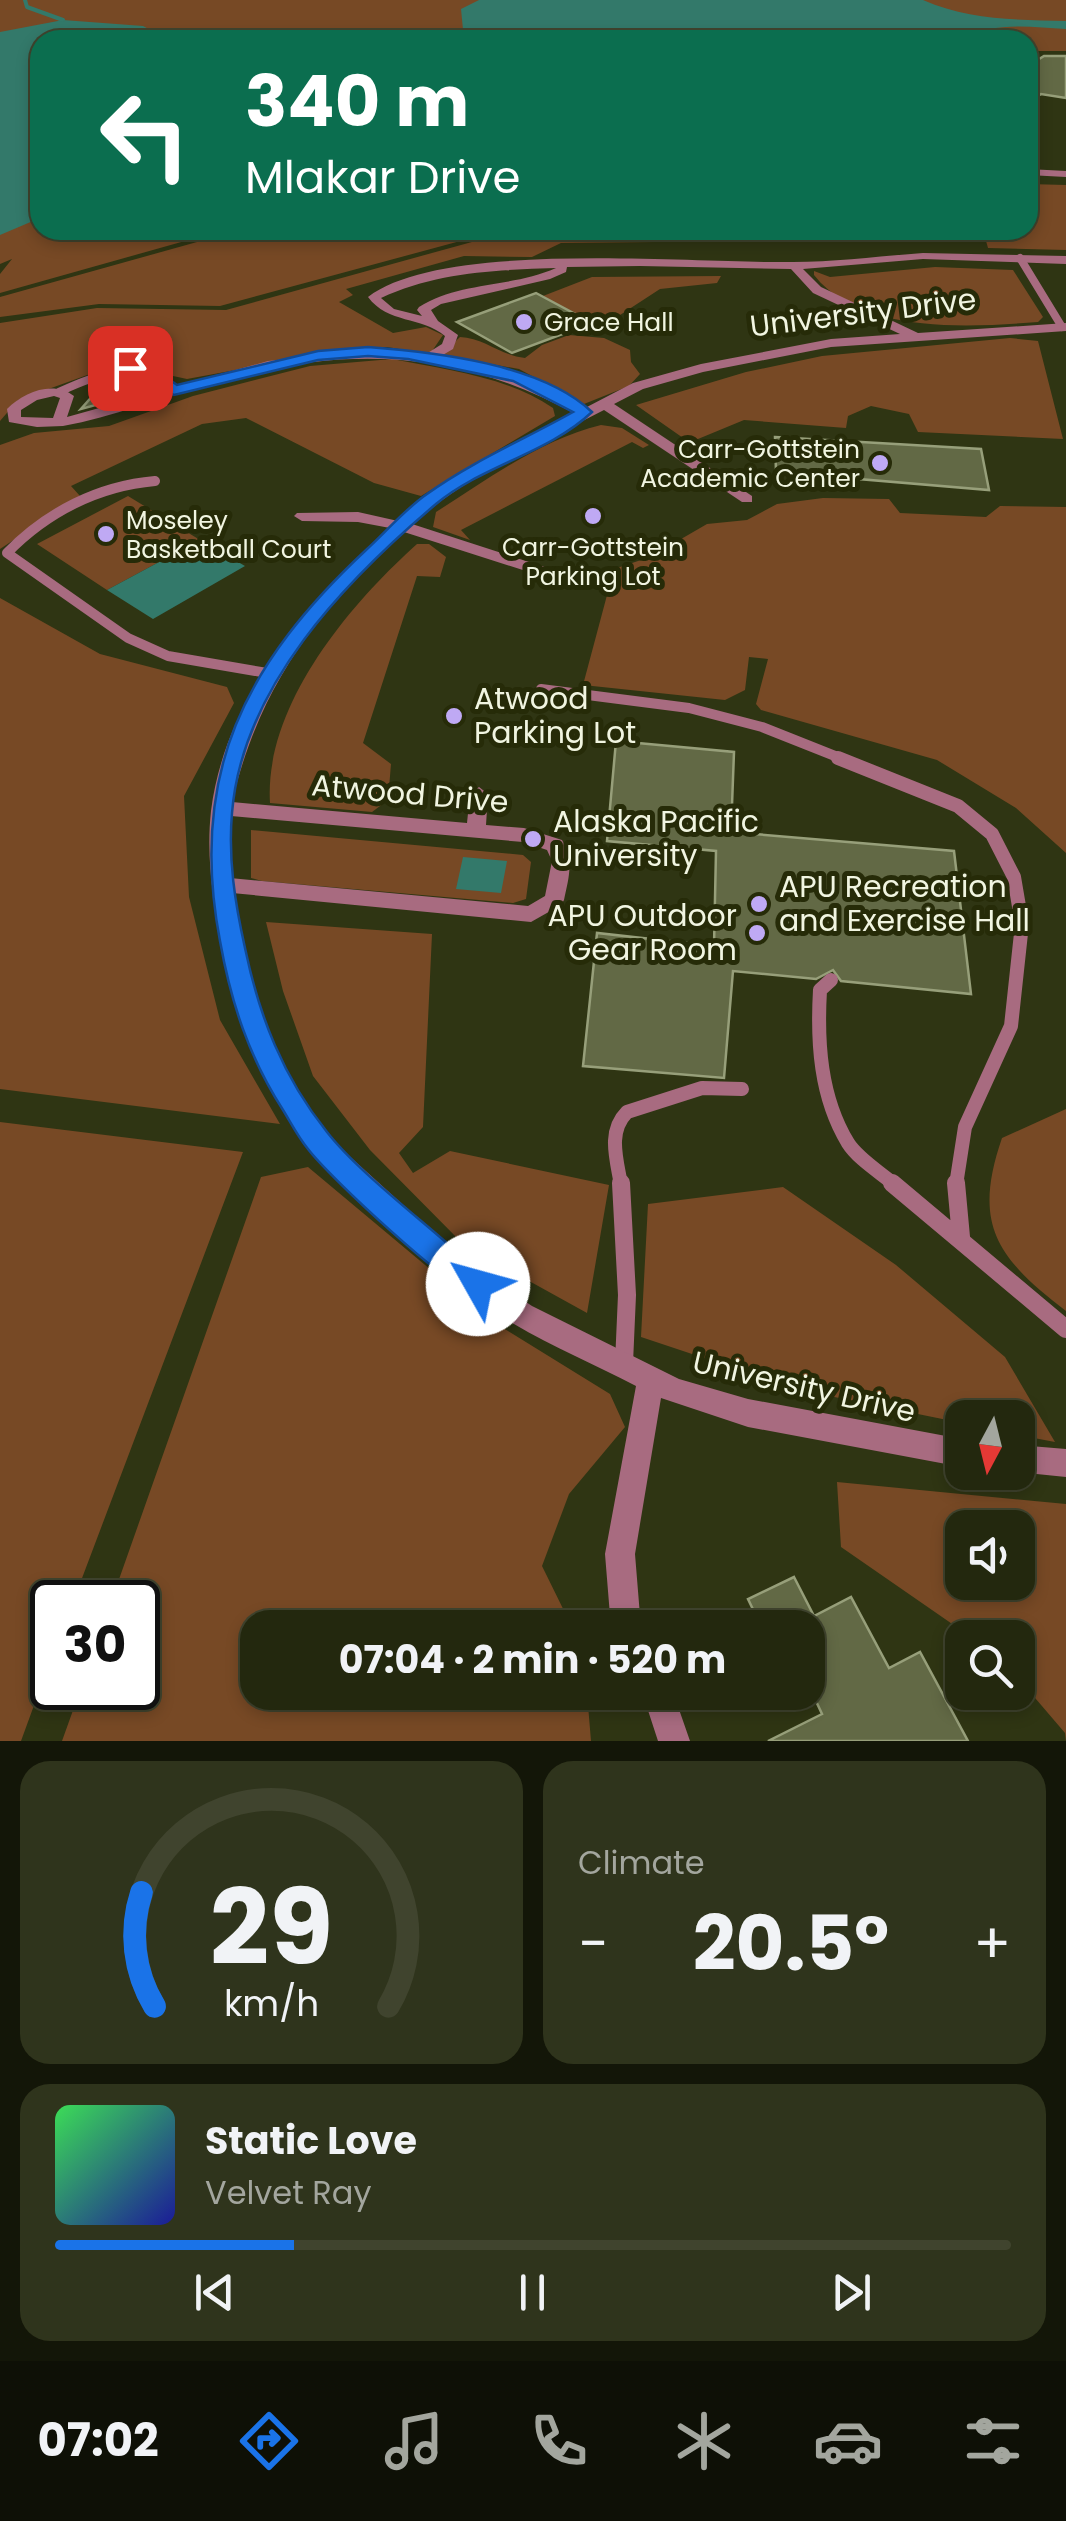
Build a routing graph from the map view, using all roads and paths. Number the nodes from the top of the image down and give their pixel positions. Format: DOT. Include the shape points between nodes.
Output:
graph roads {
  1 [pos="1038,173"];
  2 [pos="1066,174"];
  3 [pos="1020,258"];
  4 [pos="1066,260"];
  5 [pos="568,266"];
  6 [pos="794,266"];
  7 [pos="433,319"];
  8 [pos="1064,332"];
  9 [pos="918,338"];
  10 [pos="429,358"];
  11 [pos="174,391"];
  12 [pos="59,392"];
  13 [pos="594,408"];
  14 [pos="63,422"];
  15 [pos="155,481"];
  16 [pos="747,499"];
  17 [pos="302,516"];
  18 [pos="402,526"];
  19 [pos="557,576"];
  20 [pos="273,674"];
  21 [pos="541,688"];
  22 [pos="480,794"];
  23 [pos="221,808"];
  24 [pos="476,830"];
  25 [pos="220,884"];
  26 [pos="830,980"];
  27 [pos="742,1089"];
  28 [pos="961,1237"];
  29 [pos="1066,1329"];
  30 [pos="624,1364"];
  31 [pos="651,1378"];
  32 [pos="945,1450"];
  33 [pos="1035,1460"];
  34 [pos="1066,1463"];
  35 [pos="625,1610"];
  36 [pos="663,1710"];
  37 [pos="674,1741"];
  1 -- 2 [label="street"];
  3 -- 4 [label="street"];
  3 -- 6 [label="street" via="923,256"];
  3 -- 8 [label="lane"];
  5 -- 6 [label="street"];
  5 -- 7 [label="street" via="532,282 440,300 423,310"];
  5 -- 7 [label="street" via="476,267 396,286 374,298 384,310"];
  6 -- 9 [label="street" via="817,290"];
  7 -- 10 [label="street" via="452,335"];
  8 -- 9 [label="street, University Drive"];
  9 -- 13 [label="street, University Drive" via="831,344 701,368 638,386"];
  10 -- 11 [label="street" via="368,351 318,356"];
  10 -- 13 [label="street" via="517,377"];
  11 -- 12 [label="lane" via="130,368 102,372"];
  11 -- 14 [label="street"];
  12 -- 14 [label="street" via="67,396"];
  12 -- 14 [label="street" via="23,400 14,419"];
  13 -- 16 [label="street"];
  13 -- 18 [label="street, University Drive" via="469,474"];
  15 -- 20 [label="lane" via="129,482 65,510 7,553 141,644 168,656"];
  17 -- 18 [label="street"];
  18 -- 19 [label="street"];
  18 -- 20 [label="street, University Drive" via="332,592"];
  20 -- 23 [label="street, University Drive" via="234,755"];
  21 -- 28 [label="lane" via="689,708 762,727 943,799 992,834 1014,876 1020,972 1011,1026 965,1127 954,1196"];
  22 -- 24 [label="street"];
  23 -- 24 [label="street, Atwood Drive"];
  23 -- 25 [label="street, University Drive"];
  24 -- 25 [label="street, Atwood Drive" via="555,845 562,860 554,900 532,914"];
  25 -- 30 [label="street, University Drive" via="242,996 267,1063 318,1142 456,1269 523,1315"];
  26 -- 28 [label="lane" via="820,990 817,1037 824,1088 849,1146"];
  27 -- 30 [label="lane" via="702,1088 645,1105 618,1122"];
  28 -- 29 [label="lane"];
  30 -- 31 [label="street, University Drive"];
  31 -- 32 [label="street, University Drive" via="748,1414"];
  31 -- 35 [label="street" via="620,1554"];
  33 -- 34 [label="street"];
  36 -- 37 [label="street"];
}
